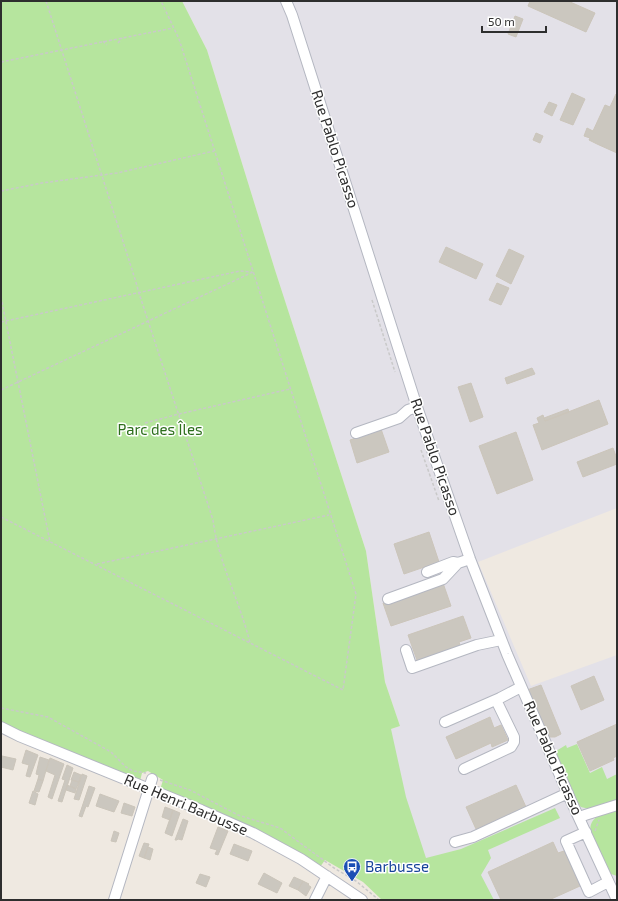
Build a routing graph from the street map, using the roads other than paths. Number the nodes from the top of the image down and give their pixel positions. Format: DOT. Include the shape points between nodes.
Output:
graph roads {
  1 [pos="286,1"];
  2 [pos="417,407"];
  3 [pos="356,433"];
  4 [pos="470,559"];
  5 [pos="458,563"];
  6 [pos="427,572"];
  7 [pos="388,599"];
  8 [pos="501,640"];
  9 [pos="406,650"];
  10 [pos="521,687"];
  11 [pos="496,700"];
  12 [pos="445,722"];
  13 [pos="1,727"];
  14 [pos="464,769"];
  15 [pos="151,780"];
  16 [pos="568,793"];
  17 [pos="617,806"];
  18 [pos="579,818"];
  19 [pos="586,834"];
  20 [pos="455,842"];
  21 [pos="327,876"];
  22 [pos="612,886"];
  23 [pos="591,896"];
  24 [pos="114,900"];
  25 [pos="315,900"];
  26 [pos="362,900"];
  27 [pos="617,900"];
  1 -- 2 [label="street, Rue Pablo Picasso"];
  2 -- 3 [label="street" via="408,410 399,418"];
  2 -- 4 [label="street, Rue Pablo Picasso"];
  4 -- 5 [label="street"];
  4 -- 8 [label="street, Rue Pablo Picasso"];
  5 -- 6 [label="street" via="453,562"];
  5 -- 7 [label="street" via="443,579"];
  8 -- 9 [label="street" via="477,645 412,668"];
  8 -- 10 [label="street, Rue Pablo Picasso"];
  10 -- 11 [label="street"];
  10 -- 16 [label="street, Rue Pablo Picasso"];
  11 -- 12 [label="street"];
  11 -- 14 [label="street" via="514,742 511,747"];
  13 -- 15 [label="street, Rue Henri Barbusse" via="19,736"];
  15 -- 21 [label="street, Rue Henri Barbusse" via="207,813 274,843"];
  15 -- 24 [label="street"];
  16 -- 18 [label="street, Rue Pablo Picasso"];
  16 -- 20 [label="street" via="473,837"];
  17 -- 18 [label="street"];
  18 -- 19 [label="street, Rue Pablo Picasso"];
  19 -- 22 [label="street, Rue Pablo Picasso"];
  19 -- 23 [label="street" via="566,841"];
  21 -- 25 [label="street"];
  21 -- 26 [label="street, Rue Henri Barbusse"];
  22 -- 23 [label="street"];
  22 -- 27 [label="street, Rue Pablo Picasso"];
}
